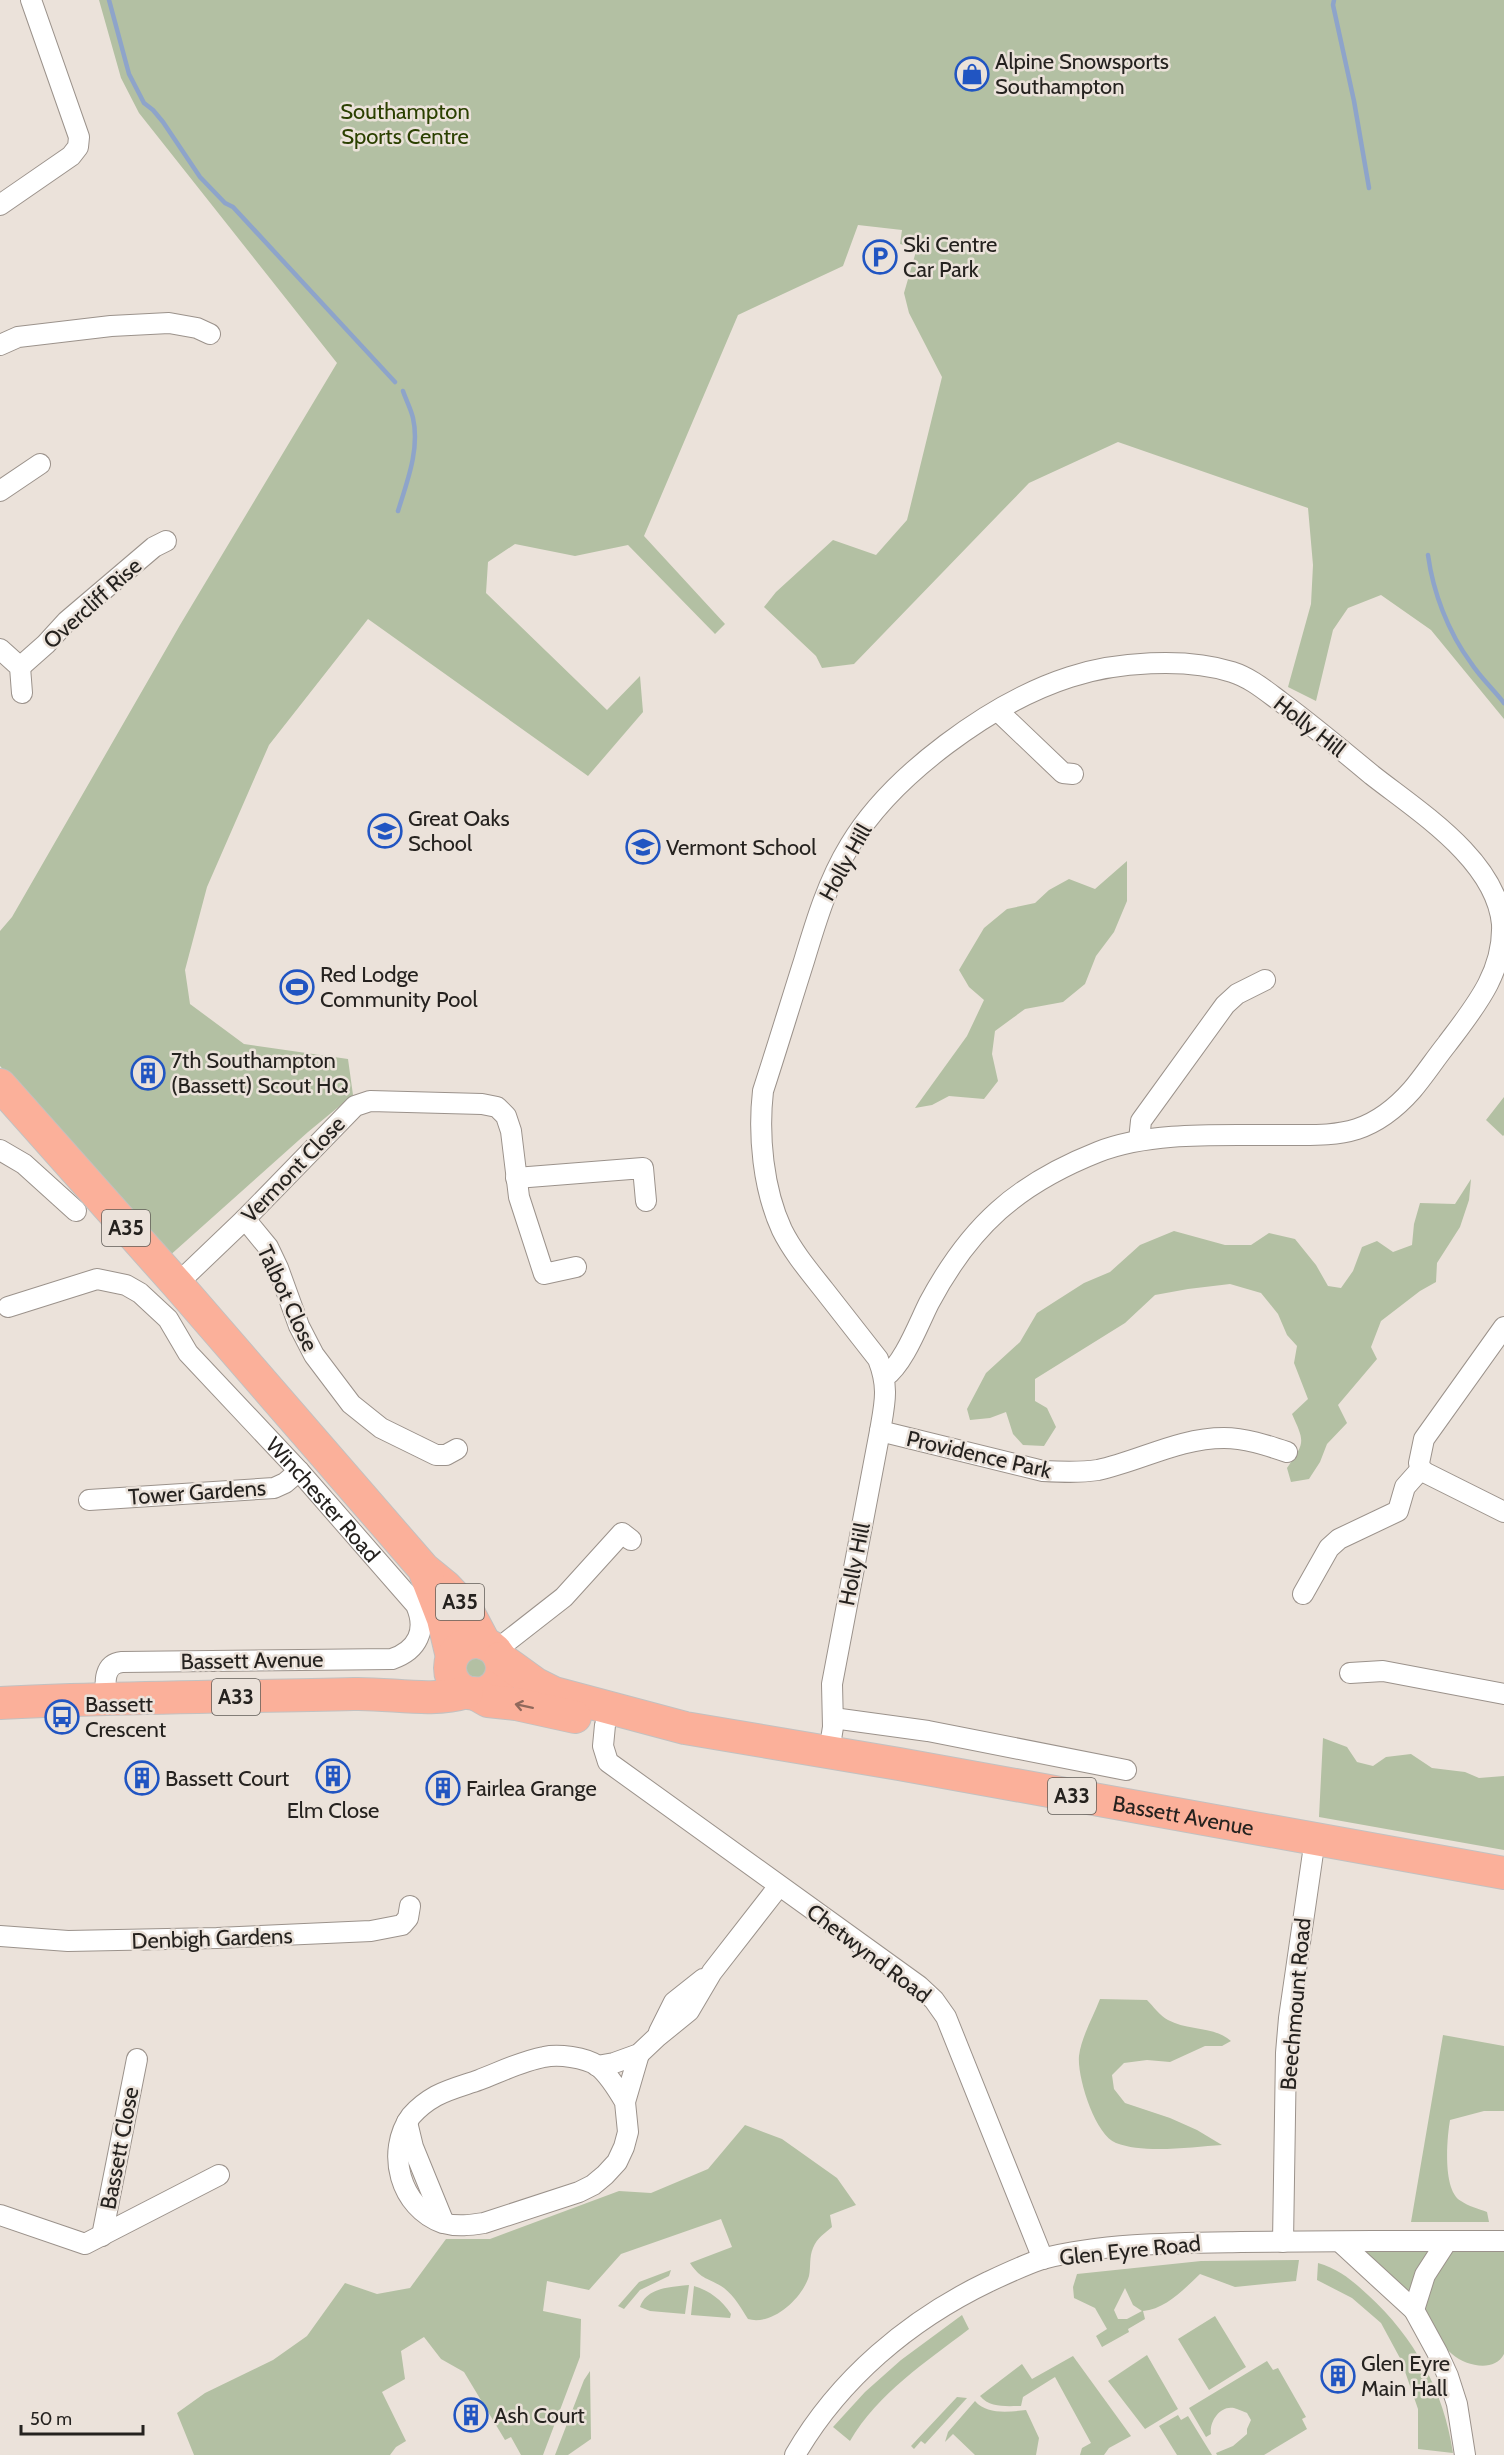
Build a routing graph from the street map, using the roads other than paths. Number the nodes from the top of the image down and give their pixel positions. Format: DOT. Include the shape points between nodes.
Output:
graph roads {
  1 [pos="31,0"];
  2 [pos="0,205"];
  3 [pos="210,334"];
  4 [pos="0,345"];
  5 [pos="40,464"];
  6 [pos="0,490"];
  7 [pos="166,541"];
  8 [pos="0,649"];
  9 [pos="20,667"];
  10 [pos="22,693"];
  11 [pos="999,711"];
  12 [pos="1073,774"];
  13 [pos="1265,980"];
  14 [pos="0,1085"];
  15 [pos="1139,1140"];
  16 [pos="0,1150"];
  17 [pos="516,1178"];
  18 [pos="646,1201"];
  19 [pos="64,1207"];
  20 [pos="245,1219"];
  21 [pos="576,1267"];
  22 [pos="177,1284"];
  23 [pos="8,1307"];
  24 [pos="1504,1327"];
  25 [pos="231,1347"];
  26 [pos="204,1371"];
  27 [pos="885,1377"];
  28 [pos="880,1431"];
  29 [pos="457,1449"];
  30 [pos="1287,1452"];
  31 [pos="1421,1469"];
  32 [pos="299,1471"];
  33 [pos="89,1500"];
  34 [pos="1504,1512"];
  35 [pos="623,1532"];
  36 [pos="423,1569"];
  37 [pos="1303,1594"];
  38 [pos="420,1637"];
  39 [pos="493,1651"];
  40 [pos="451,1659"];
  41 [pos="1350,1673"];
  42 [pos="471,1693"];
  43 [pos="366,1694"];
  44 [pos="1504,1694"];
  45 [pos="106,1699"];
  46 [pos="0,1703"];
  47 [pos="833,1718"];
  48 [pos="605,1725"];
  49 [pos="686,1728"];
  50 [pos="829,1752"];
  51 [pos="1126,1770"];
  52 [pos="1315,1839"];
  53 [pos="1504,1873"];
  54 [pos="779,1886"];
  55 [pos="410,1906"];
  56 [pos="0,1936"];
  57 [pos="639,2054"];
  58 [pos="137,2059"];
  59 [pos="597,2066"];
  60 [pos="625,2102"];
  61 [pos="219,2175"];
  62 [pos="0,2215"];
  63 [pos="102,2236"];
  64 [pos="1448,2241"];
  65 [pos="1504,2241"];
  66 [pos="1283,2242"];
  67 [pos="1340,2242"];
  68 [pos="1043,2259"];
  69 [pos="1414,2310"];
  70 [pos="795,2455"];
  71 [pos="1465,2455"];
  1 -- 2 [label="street" via="79,137 78,147 71,156"];
  3 -- 4 [label="street" via="169,323 111,326 18,337"];
  5 -- 6 [label="street"];
  7 -- 9 [label="street, Overcliff Rise" via="67,621"];
  8 -- 9 [label="street"];
  9 -- 10 [label="street"];
  11 -- 12 [label="street" via="1063,773"];
  11 -- 15 [label="street, Holly Hill" via="1038,689 1092,670 1150,664 1230,671 1250,680 1301,717 1462,848 1490,886 1498,904 1501,949 1485,994 1411,1091 1374,1122 1329,1134"];
  11 -- 27 [label="street, Holly Hill" via="923,763 868,819 849,846 822,903 763,1091 760,1115 766,1173 782,1230 798,1257 878,1359"];
  13 -- 15 [label="street" via="1225,1005 1141,1120"];
  14 -- 22 [label="main road, Winchester Road / A35"];
  15 -- 27 [label="street, Holly Hill" via="1100,1151 1036,1181 982,1224 940,1284 897,1366"];
  16 -- 19 [label="street" via="24,1164"];
  17 -- 18 [label="street" via="642,1167"];
  17 -- 20 [label="street, Vermont Close" via="511,1131 506,1116 497,1107 370,1101 355,1106"];
  17 -- 21 [label="street, Vermont Close" via="544,1274"];
  20 -- 22 [label="street, Vermont Close"];
  20 -- 29 [label="street, Talbot Close" via="268,1247 314,1355 351,1404 381,1428 436,1455"];
  22 -- 25 [label="main road, Winchester Road / A35"];
  23 -- 26 [label="street, Winchester Road" via="97,1279 126,1285 168,1319"];
  24 -- 31 [label="street" via="1424,1440"];
  25 -- 26 [label="street"];
  25 -- 36 [label="main road, Winchester Road / A35"];
  26 -- 32 [label="street, Winchester Road"];
  27 -- 28 [label="street, Holly Hill"];
  28 -- 30 [label="street, Providence Park" via="1043,1471 1066,1473 1100,1469 1200,1440 1255,1442"];
  28 -- 47 [label="street, Holly Hill" via="832,1684"];
  31 -- 34 [label="street"];
  31 -- 37 [label="street" via="1405,1487 1403,1515 1339,1539 1329,1548 1321,1578"];
  32 -- 33 [label="street, Tower Gardens" via="274,1488"];
  32 -- 38 [label="street, Winchester Road" via="416,1605 421,1616"];
  35 -- 39 [label="street" via="564,1597"];
  36 -- 39 [label="main road, Winchester Road / A35" via="466,1608"];
  36 -- 40 [label="main road, Winchester Road / A35" via="443,1619"];
  38 -- 45 [label="street, Bassett Avenue" via="404,1655 392,1659 116,1662 107,1671"];
  39 -- 40 [label="main road" via="478,1642 462,1645"];
  39 -- 42 [label="main road" via="501,1673 494,1686"];
  39 -- 49 [label="main road, Bassett Avenue / A33" via="554,1693"];
  40 -- 42 [label="main road" via="451,1676 460,1689"];
  40 -- 43 [label="main road, Bassett Avenue / A33" via="424,1674"];
  41 -- 44 [label="street" via="1383,1671"];
  42 -- 43 [label="main road, Bassett Avenue / A33" via="436,1697"];
  48 -- 42 [label="main road, Bassett Avenue / A33, one-way" via="488,1701"];
  43 -- 45 [label="main road, Bassett Avenue / A33"];
  45 -- 46 [label="main road, Bassett Avenue / A33"];
  47 -- 50 [label="street, Holly Hill"];
  47 -- 51 [label="street, Bassett Avenue" via="928,1731"];
  48 -- 49 [label="main road, Bassett Avenue / A33"];
  48 -- 54 [label="street, Chetwynd Road" via="603,1746 608,1762"];
  49 -- 50 [label="main road, Bassett Avenue / A33"];
  50 -- 52 [label="main road, Bassett Avenue / A33"];
  52 -- 53 [label="main road, Bassett Avenue / A33"];
  52 -- 66 [label="street, Beechmount Road" via="1288,2018"];
  54 -- 57 [label="street" via="712,1972 689,2011"];
  54 -- 68 [label="street, Chetwynd Road" via="920,1986 946,2017"];
  55 -- 56 [label="street, Denbigh Gardens" via="402,1925 335,1934 68,1941"];
  57 -- 59 [label="street"];
  57 -- 60 [label="street"];
  58 -- 63 [label="street, Bassett Close"];
  59 -- 60 [label="street"];
  59 -- 60 [label="street" via="570,2058 544,2057 437,2095 425,2103 407,2122 444,2223 484,2223 593,2185 617,2162 624,2147 628,2132"];
  61 -- 63 [label="street, Bassett Close"];
  62 -- 63 [label="street, Bassett Close" via="79,2243 90,2243"];
  64 -- 65 [label="street, Glen Eyre Road"];
  64 -- 67 [label="street, Glen Eyre Road"];
  64 -- 69 [label="street" via="1425,2275"];
  66 -- 67 [label="street, Glen Eyre Road"];
  66 -- 68 [label="street, Glen Eyre Road" via="1165,2243"];
  67 -- 69 [label="street"];
  68 -- 70 [label="street, Glen Eyre Road" via="944,2304 902,2333 857,2374 813,2426"];
  69 -- 71 [label="street" via="1448,2376"];
}
